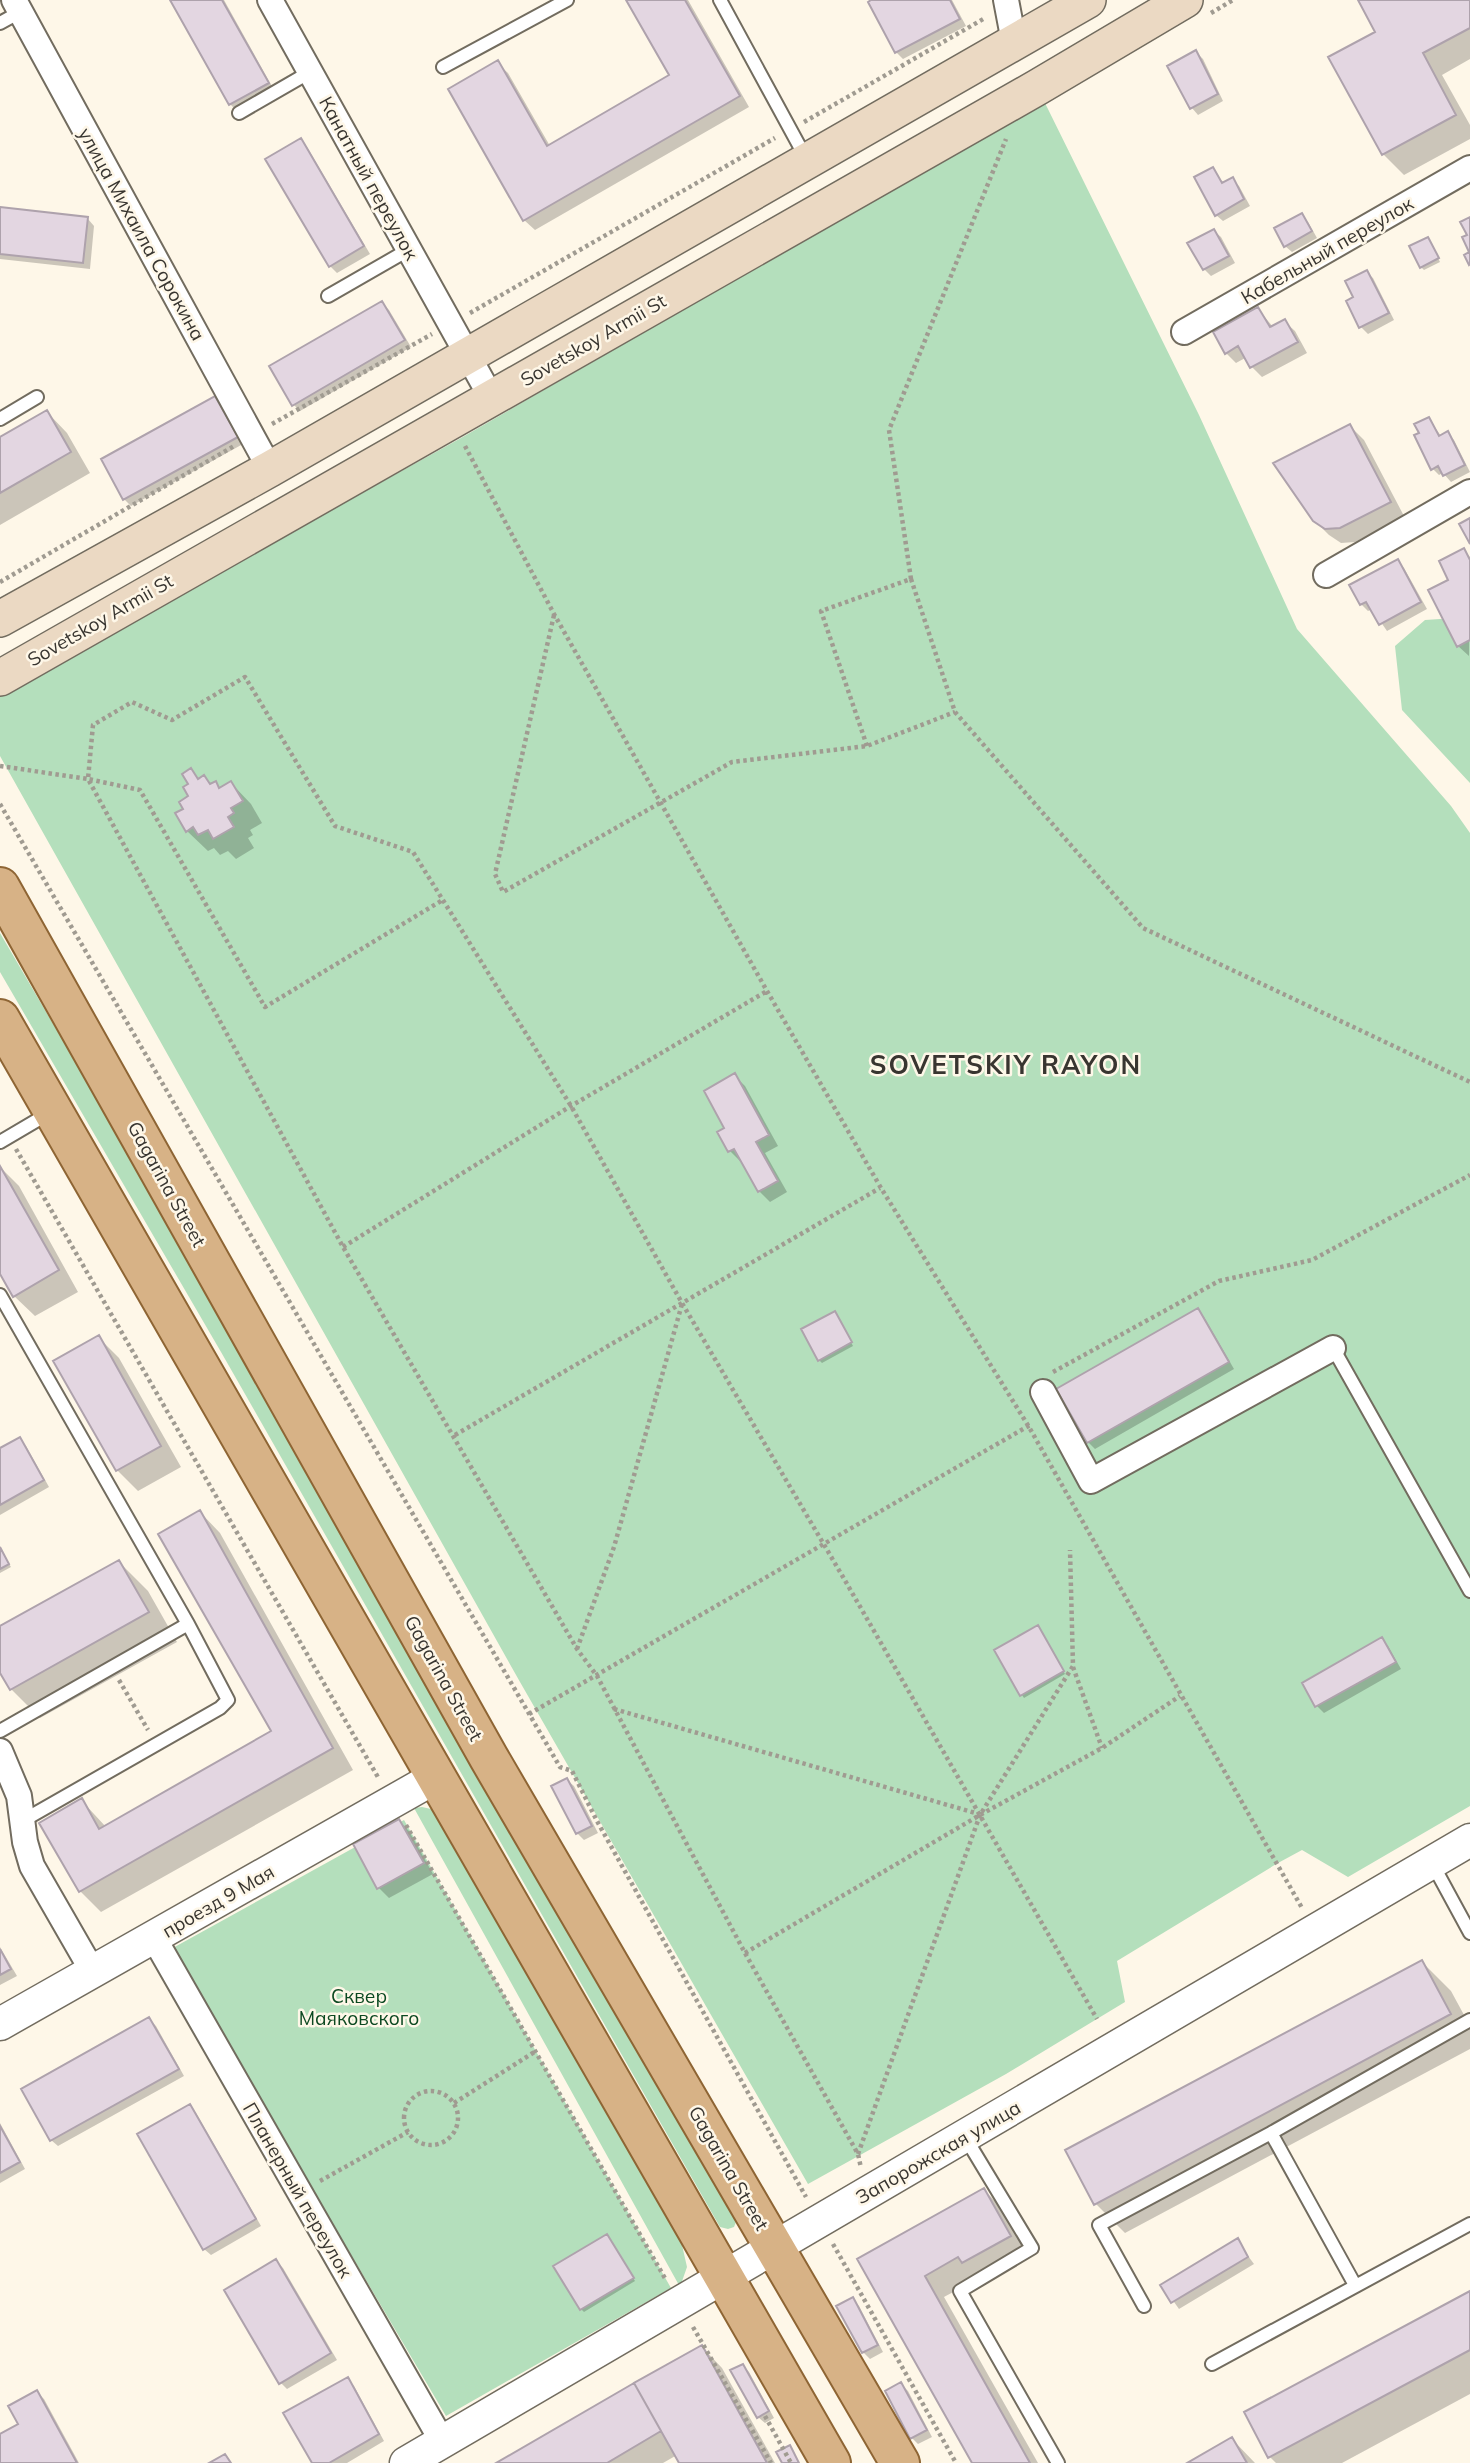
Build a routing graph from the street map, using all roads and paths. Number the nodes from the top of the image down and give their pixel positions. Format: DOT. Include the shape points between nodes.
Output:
graph roads {
  1 [pos="271,0"];
  2 [pos="566,0"];
  3 [pos="720,0"];
  4 [pos="1088,0"];
  5 [pos="1185,0"];
  6 [pos="1007,2"];
  7 [pos="11,12"];
  8 [pos="1014,42"];
  9 [pos="443,67"];
  10 [pos="310,72"];
  11 [pos="1038,87"];
  12 [pos="239,113"];
  13 [pos="1011,127"];
  14 [pos="791,130"];
  15 [pos="807,160"];
  16 [pos="1470,167"];
  17 [pos="408,250"];
  18 [pos="328,296"];
  19 [pos="450,324"];
  20 [pos="1184,332"];
  21 [pos="467,356"];
  22 [pos="37,397"];
  23 [pos="491,397"];
  24 [pos="0,419"];
  25 [pos="252,436"];
  26 [pos="461,438"];
  27 [pos="270,469"];
  28 [pos="1470,492"];
  29 [pos="1326,575"];
  30 [pos="911,579"];
  31 [pos="0,582"];
  32 [pos="555,614"];
  33 [pos="0,619"];
  34 [pos="0,678"];
  35 [pos="956,712"];
  36 [pos="867,746"];
  37 [pos="0,766"];
  38 [pos="88,779"];
  39 [pos="659,802"];
  40 [pos="0,804"];
  41 [pos="0,887"];
  42 [pos="442,901"];
  43 [pos="767,991"];
  44 [pos="0,1020"];
  45 [pos="1470,1082"];
  46 [pos="571,1106"];
  47 [pos="53,1111"];
  48 [pos="0,1142"];
  49 [pos="1470,1175"];
  50 [pos="881,1188"];
  51 [pos="344,1247"];
  52 [pos="0,1295"];
  53 [pos="682,1303"];
  54 [pos="1333,1348"];
  55 [pos="1043,1392"];
  56 [pos="1029,1427"];
  57 [pos="455,1436"];
  58 [pos="825,1545"];
  59 [pos="1070,1550"];
  60 [pos="1470,1591"];
  61 [pos="188,1624"];
  62 [pos="577,1649"];
  63 [pos="1073,1666"];
  64 [pos="112,1667"];
  65 [pos="597,1676"];
  66 [pos="1180,1696"];
  67 [pos="614,1709"];
  68 [pos="528,1714"];
  69 [pos="0,1731"];
  70 [pos="156,1745"];
  71 [pos="1102,1748"];
  72 [pos="0,1751"];
  73 [pos="436,1777"];
  74 [pos="980,1815"];
  75 [pos="24,1819"];
  76 [pos="1470,1840"];
  77 [pos="1432,1863"];
  78 [pos="1306,1915"];
  79 [pos="1470,1933"];
  80 [pos="154,1938"];
  81 [pos="745,1953"];
  82 [pos="93,1972"];
  83 [pos="1097,2019"];
  84 [pos="1470,2020"];
  85 [pos="0,2024"];
  86 [pos="536,2051"];
  87 [pos="454,2103"];
  88 [pos="408,2132"];
  89 [pos="1270,2133"];
  90 [pos="965,2137"];
  91 [pos="858,2154"];
  92 [pos="862,2172"];
  93 [pos="300,2192"];
  94 [pos="820,2221"];
  95 [pos="1470,2224"];
  96 [pos="775,2247"];
  97 [pos="725,2277"];
  98 [pos="1355,2285"];
  99 [pos="1144,2306"];
  100 [pos="1212,2364"];
  101 [pos="772,2429"];
  102 [pos="442,2441"];
  103 [pos="406,2463"];
  104 [pos="791,2463"];
  105 [pos="831,2463"];
  106 [pos="900,2463"];
  107 [pos="956,2463"];
  108 [pos="1058,2463"];
  1 -- 10 [label="street, Канатный переулок"];
  2 -- 9 [label="lane"];
  3 -- 14 [label="lane"];
  4 -- 8 [label="main road"];
  5 -- 11 [label="main road, Sovetskoy Armii St"];
  6 -- 8 [label="street"];
  6 -- 14 [label="path"];
  7 -- 25 [label="street, улица Михаила Сорокина"];
  8 -- 11 [label="main road"];
  8 -- 15 [label="main road"];
  10 -- 12 [label="lane"];
  10 -- 17 [label="street, Канатный переулок"];
  11 -- 23 [label="main road, Sovetskoy Armii St"];
  13 -- 30 [label="path" via="889,430"];
  14 -- 15 [label="lane"];
  14 -- 19 [label="path"];
  15 -- 21 [label="main road"];
  16 -- 20 [label="street, Кабельный переулок"];
  17 -- 18 [label="lane"];
  17 -- 19 [label="street, Канатный переулок"];
  19 -- 21 [label="street, Канатный переулок"];
  19 -- 25 [label="path"];
  21 -- 23 [label="street, Канатный переулок"];
  21 -- 27 [label="main road"];
  22 -- 24 [label="lane"];
  23 -- 34 [label="main road, Sovetskoy Armii St"];
  25 -- 27 [label="street, улица Михаила Сорокина"];
  25 -- 31 [label="path"];
  26 -- 32 [label="path"];
  27 -- 33 [label="main road"];
  28 -- 29 [label="street"];
  30 -- 35 [label="path"];
  30 -- 36 [label="path" via="821,611"];
  32 -- 39 [label="path"];
  32 -- 39 [label="path" via="495,874 503,892"];
  35 -- 36 [label="path"];
  35 -- 45 [label="path" via="1143,928"];
  36 -- 39 [label="path" via="732,762"];
  37 -- 38 [label="path"];
  38 -- 42 [label="path" via="140,790 265,1007"];
  38 -- 42 [label="path" via="93,725 132,702 172,720 245,677 335,826 413,852"];
  38 -- 51 [label="path"];
  39 -- 43 [label="path"];
  40 -- 68 [label="path"];
  41 -- 96 [label="main road, Gagarina Street" via="489,1758"];
  42 -- 46 [label="path"];
  43 -- 46 [label="path"];
  43 -- 50 [label="path"];
  44 -- 47 [label="main road"];
  46 -- 51 [label="path"];
  46 -- 53 [label="path"];
  47 -- 48 [label="lane"];
  47 -- 73 [label="main road"];
  49 -- 55 [label="path" via="1312,1261 1219,1281 1051,1374"];
  50 -- 53 [label="path"];
  50 -- 56 [label="path"];
  51 -- 57 [label="path"];
  52 -- 61 [label="lane"];
  53 -- 57 [label="path"];
  53 -- 58 [label="path"];
  53 -- 62 [label="path" via="614,1547"];
  54 -- 55 [label="street" via="1091,1481"];
  54 -- 60 [label="lane"];
  55 -- 56 [label="path"];
  56 -- 58 [label="path"];
  56 -- 66 [label="path"];
  57 -- 62 [label="path"];
  58 -- 65 [label="path"];
  58 -- 74 [label="path"];
  59 -- 63 [label="path"];
  61 -- 64 [label="lane"];
  61 -- 70 [label="lane" via="228,1700"];
  62 -- 65 [label="path"];
  63 -- 71 [label="path"];
  63 -- 74 [label="path"];
  64 -- 69 [label="lane"];
  64 -- 70 [label="path"];
  65 -- 67 [label="path"];
  65 -- 68 [label="path"];
  66 -- 71 [label="path"];
  66 -- 78 [label="path"];
  67 -- 74 [label="path"];
  67 -- 81 [label="path"];
  68 -- 94 [label="path" via="560,1767 572,1771"];
  70 -- 75 [label="lane"];
  71 -- 74 [label="path"];
  72 -- 75 [label="street"];
  73 -- 80 [label="street, проезд 9 Мая"];
  73 -- 97 [label="main road"];
  74 -- 81 [label="path"];
  74 -- 83 [label="path"];
  74 -- 91 [label="path"];
  75 -- 82 [label="street" via="25,1842 35,1872"];
  76 -- 77 [label="street, Запорожская улица"];
  77 -- 79 [label="lane"];
  77 -- 90 [label="street, Запорожская улица"];
  80 -- 82 [label="street, проезд 9 Мая"];
  80 -- 93 [label="street, Планерный переулок"];
  81 -- 91 [label="path"];
  82 -- 85 [label="street, проезд 9 Мая"];
  84 -- 89 [label="lane"];
  86 -- 87 [label="path"];
  87 -- 88 [label="path" via="434,2091 416,2095 405,2109"];
  87 -- 88 [label="path" via="456,2130 444,2142 427,2145"];
  88 -- 93 [label="path"];
  89 -- 98 [label="lane"];
  89 -- 99 [label="lane" via="1099,2225"];
  90 -- 94 [label="street, Запорожская улица"];
  90 -- 108 [label="lane" via="1032,2248 960,2291"];
  91 -- 92 [label="path"];
  93 -- 102 [label="street, Планерный переулок"];
  94 -- 96 [label="street, Запорожская улица"];
  94 -- 107 [label="path"];
  95 -- 98 [label="lane"];
  96 -- 97 [label="street, Запорожская улица"];
  96 -- 106 [label="main road, Gagarina Street"];
  97 -- 102 [label="street, Запорожская улица"];
  97 -- 105 [label="main road"];
  98 -- 100 [label="lane"];
  101 -- 104 [label="path"];
  102 -- 103 [label="street, Запорожская улица"];
}
